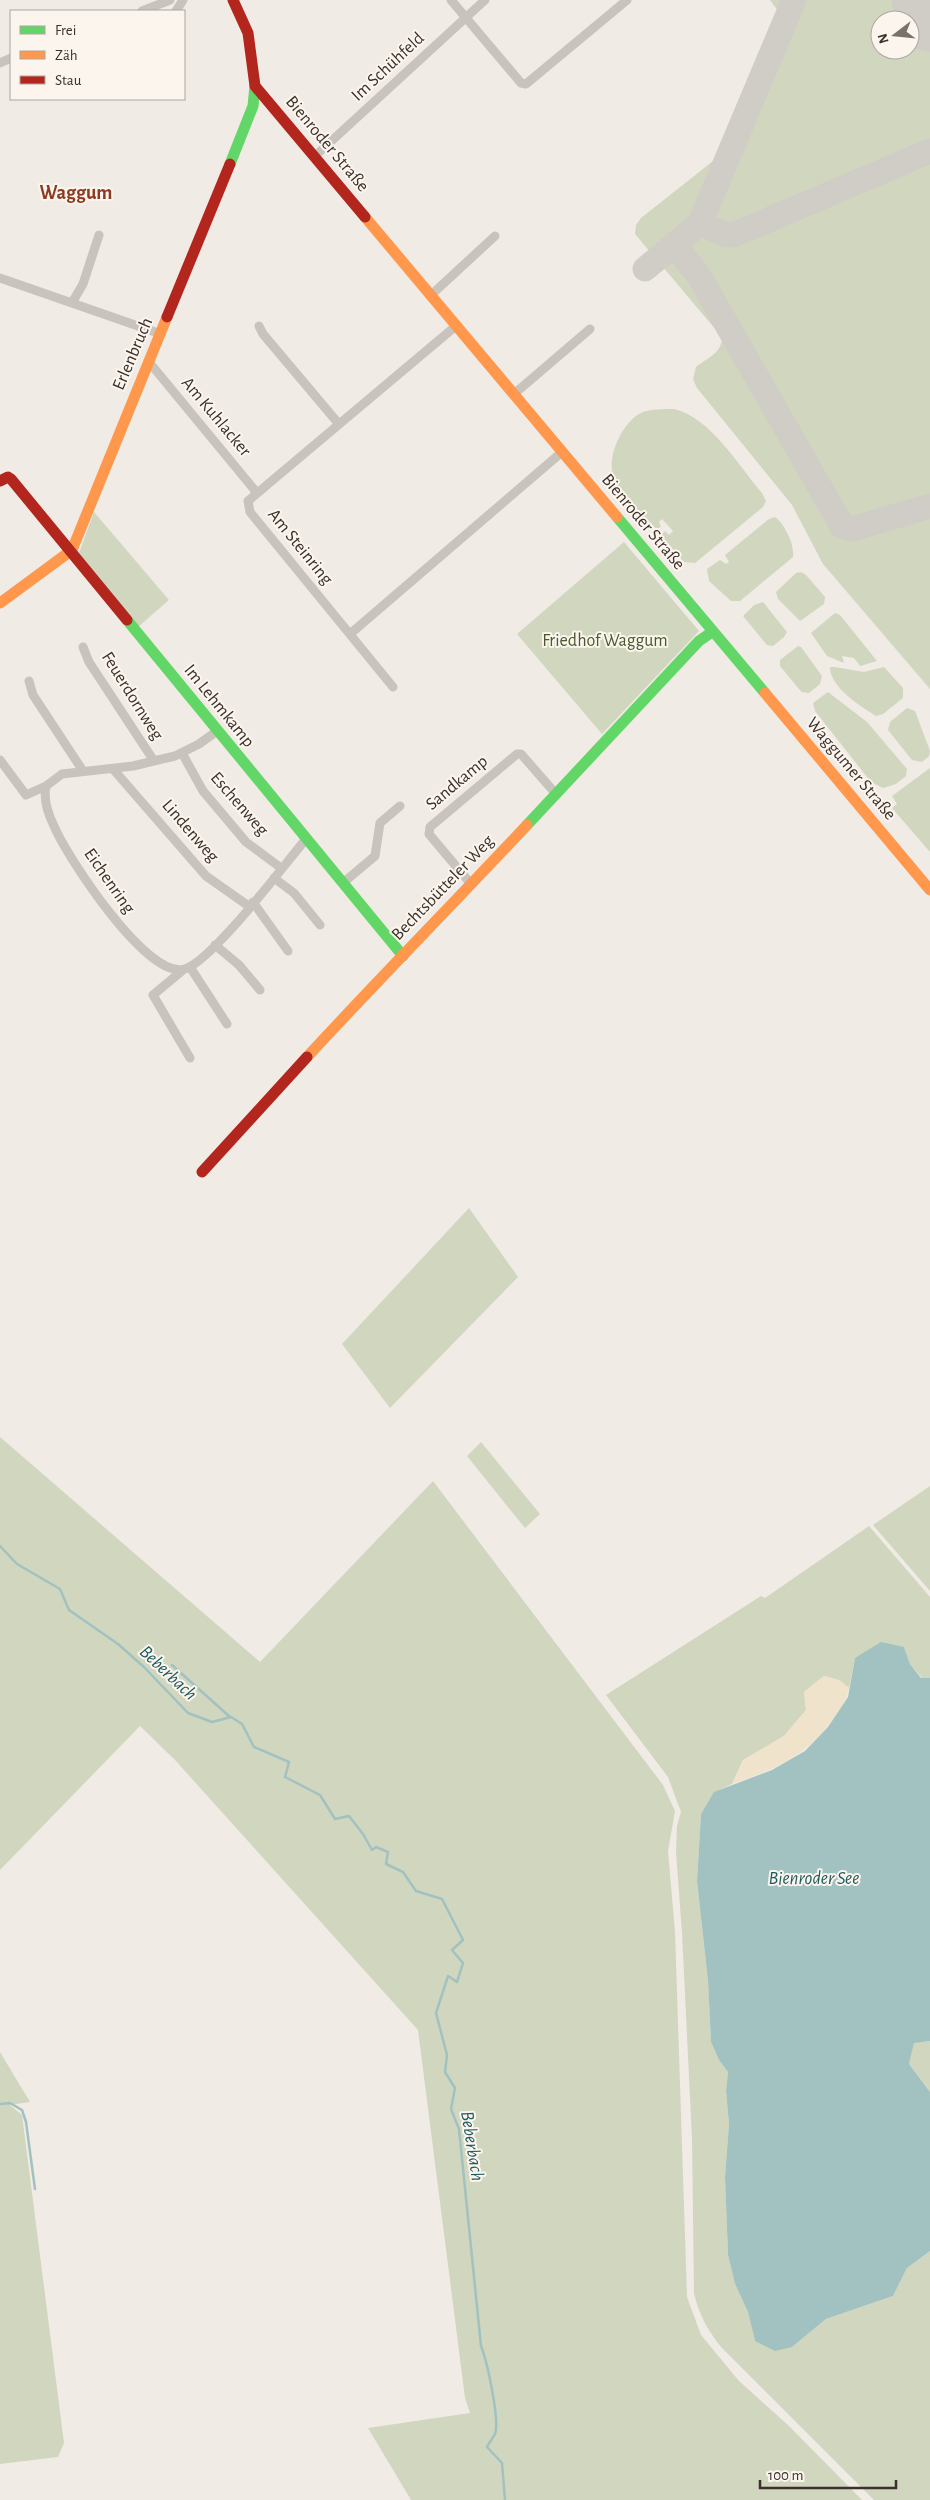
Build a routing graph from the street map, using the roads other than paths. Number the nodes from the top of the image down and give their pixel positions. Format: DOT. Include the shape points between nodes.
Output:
graph roads {
  1 [pos="170,0"];
  2 [pos="233,0"];
  3 [pos="451,0"];
  4 [pos="485,0"];
  5 [pos="627,0"];
  6 [pos="145,10"];
  7 [pos="466,17"];
  8 [pos="256,86"];
  9 [pos="314,157"];
  10 [pos="99,235"];
  11 [pos="495,236"];
  12 [pos="0,278"];
  13 [pos="430,296"];
  14 [pos="73,301"];
  15 [pos="456,325"];
  16 [pos="259,326"];
  17 [pos="590,329"];
  18 [pos="161,334"];
  19 [pos="149,362"];
  20 [pos="514,394"];
  21 [pos="338,423"];
  22 [pos="562,452"];
  23 [pos="0,481"];
  24 [pos="257,493"];
  25 [pos="72,550"];
  26 [pos="0,603"];
  27 [pos="712,632"];
  28 [pos="350,634"];
  29 [pos="83,647"];
  30 [pos="746,671"];
  31 [pos="29,680"];
  32 [pos="393,687"];
  33 [pos="217,730"];
  34 [pos="182,753"];
  35 [pos="0,760"];
  36 [pos="154,761"];
  37 [pos="113,769"];
  38 [pos="83,771"];
  39 [pos="46,786"];
  40 [pos="556,794"];
  41 [pos="400,806"];
  42 [pos="306,839"];
  43 [pos="281,868"];
  44 [pos="274,878"];
  45 [pos="344,882"];
  46 [pos="472,884"];
  47 [pos="930,890"];
  48 [pos="252,904"];
  49 [pos="320,925"];
  50 [pos="215,945"];
  51 [pos="288,951"];
  52 [pos="403,956"];
  53 [pos="186,968"];
  54 [pos="260,990"];
  55 [pos="228,1024"];
  56 [pos="190,1058"];
  57 [pos="202,1172"];
  1 -- 6 [label="street"];
  2 -- 8 [label="street, Bienroder Straße" via="250,38 252,78"];
  3 -- 7 [label="street"];
  4 -- 7 [label="street, Im Schühfeld"];
  5 -- 7 [label="street" via="526,84 521,83"];
  7 -- 9 [label="street, Im Schühfeld"];
  8 -- 9 [label="street, Bienroder Straße"];
  8 -- 18 [label="street, Erlenbruch" via="253,106"];
  9 -- 13 [label="street, Bienroder Straße"];
  10 -- 14 [label="street" via="83,284"];
  11 -- 13 [label="street"];
  12 -- 14 [label="street"];
  13 -- 15 [label="street, Bienroder Straße"];
  14 -- 18 [label="street"];
  15 -- 20 [label="street, Bienroder Straße"];
  15 -- 21 [label="street, Am Steinring"];
  16 -- 21 [label="street"];
  17 -- 20 [label="street"];
  18 -- 19 [label="street, Erlenbruch"];
  19 -- 24 [label="street, Am Kuhlacker"];
  19 -- 25 [label="street, Erlenbruch"];
  20 -- 22 [label="street, Bienroder Straße"];
  21 -- 24 [label="street, Am Steinring"];
  22 -- 27 [label="street, Bienroder Straße"];
  22 -- 28 [label="street"];
  23 -- 25 [label="street, Im Lehmkamp" via="11,478"];
  24 -- 28 [label="street, Am Steinring" via="248,500 250,512"];
  25 -- 26 [label="street"];
  25 -- 33 [label="street, Im Lehmkamp" via="73,556"];
  27 -- 30 [label="street, Bienroder Straße"];
  27 -- 40 [label="street, Bechtsbütteler Weg" via="699,641"];
  28 -- 32 [label="street, Am Steinring"];
  29 -- 36 [label="street, Feuerdornweg" via="89,662"];
  30 -- 47 [label="street, Waggumer Straße"];
  31 -- 38 [label="street" via="33,695"];
  33 -- 34 [label="street"];
  33 -- 42 [label="street, Im Lehmkamp"];
  34 -- 36 [label="street"];
  34 -- 43 [label="street, Eschenweg" via="203,791 246,842"];
  35 -- 39 [label="street" via="26,795"];
  36 -- 37 [label="street"];
  37 -- 38 [label="street"];
  37 -- 48 [label="street, Lindenweg" via="206,876"];
  38 -- 39 [label="street" via="62,774"];
  39 -- 53 [label="street, Eichenring" via="45,799 54,827 97,896 149,955 168,968"];
  40 -- 46 [label="street, Bechtsbütteler Weg"];
  40 -- 46 [label="street, Sandkamp" via="521,754 517,754 430,827 429,834"];
  41 -- 45 [label="street" via="380,823 375,856"];
  42 -- 43 [label="street"];
  42 -- 45 [label="street, Im Lehmkamp"];
  43 -- 44 [label="street"];
  44 -- 48 [label="street"];
  44 -- 49 [label="street" via="294,893"];
  45 -- 52 [label="street, Im Lehmkamp"];
  46 -- 52 [label="street, Bechtsbütteler Weg"];
  48 -- 50 [label="street"];
  48 -- 51 [label="street, Lindenweg"];
  50 -- 53 [label="street"];
  50 -- 54 [label="street" via="239,965"];
  52 -- 57 [label="street, Bechtsbütteler Weg"];
  53 -- 55 [label="street"];
  53 -- 56 [label="street" via="153,995"];
}
